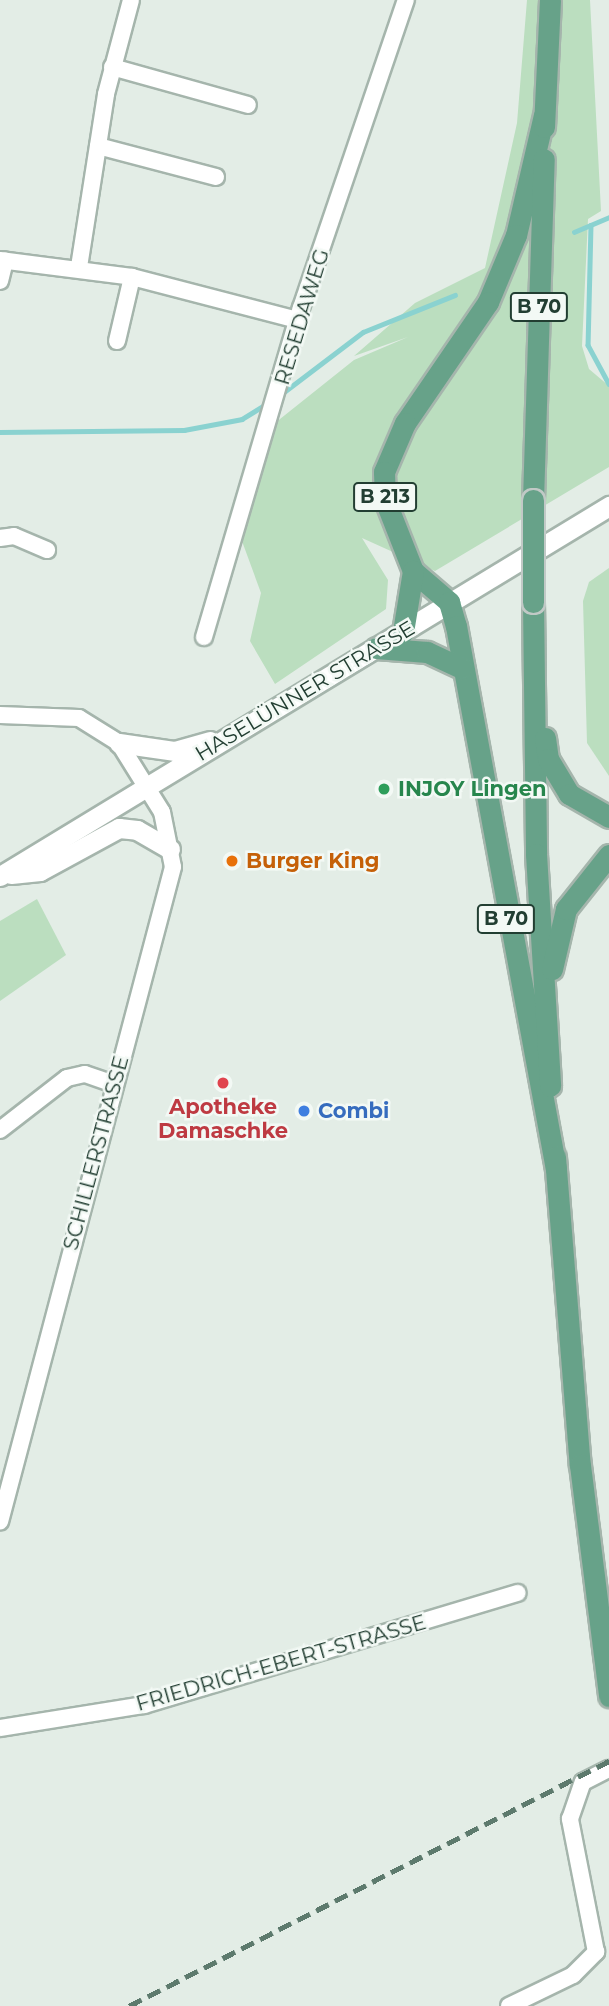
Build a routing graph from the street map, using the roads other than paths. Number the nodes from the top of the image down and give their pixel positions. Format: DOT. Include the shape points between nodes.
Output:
graph roads {
  1 [pos="131,0"];
  2 [pos="405,0"];
  3 [pos="550,0"];
  4 [pos="112,67"];
  5 [pos="248,105"];
  6 [pos="544,115"];
  7 [pos="98,146"];
  8 [pos="216,177"];
  9 [pos="3,261"];
  10 [pos="79,267"];
  11 [pos="132,277"];
  12 [pos="0,281"];
  13 [pos="297,320"];
  14 [pos="117,341"];
  15 [pos="609,506"];
  16 [pos="0,538"];
  17 [pos="47,550"];
  18 [pos="413,571"];
  19 [pos="449,602"];
  20 [pos="402,632"];
  21 [pos="204,637"];
  22 [pos="376,648"];
  23 [pos="534,666"];
  24 [pos="462,668"];
  25 [pos="0,715"];
  26 [pos="231,736"];
  27 [pos="119,743"];
  28 [pos="150,786"];
  29 [pos="609,817"];
  30 [pos="170,849"];
  31 [pos="609,855"];
  32 [pos="1,875"];
  33 [pos="545,1005"];
  34 [pos="114,1084"];
  35 [pos="0,1130"];
  36 [pos="556,1169"];
  37 [pos="0,1522"];
  38 [pos="518,1592"];
  39 [pos="609,1696"];
  40 [pos="0,1728"];
  41 [pos="609,1769"];
  42 [pos="509,2006"];
  1 -- 4 [label="street"];
  2 -- 13 [label="street, RESEDAWEG"];
  3 -- 6 [label="main road, B 70"];
  4 -- 5 [label="street"];
  4 -- 7 [label="street"];
  6 -- 18 [label="main road, B 213" via="516,235 488,302 405,423 384,472 385,500"];
  6 -- 23 [label="main road, B 70, bridge" via="533,499"];
  7 -- 8 [label="street"];
  7 -- 10 [label="street"];
  9 -- 10 [label="street"];
  9 -- 12 [label="street"];
  10 -- 11 [label="street"];
  11 -- 13 [label="street"];
  11 -- 14 [label="street"];
  13 -- 21 [label="street, RESEDAWEG"];
  15 -- 19 [label="street, HASELÜNNER STRASSE"];
  16 -- 17 [label="street" via="14,536"];
  18 -- 19 [label="main road"];
  18 -- 20 [label="main road"];
  19 -- 20 [label="street, HASELÜNNER STRASSE"];
  19 -- 24 [label="main road, B 70"];
  20 -- 22 [label="street, HASELÜNNER STRASSE"];
  22 -- 24 [label="main road" via="427,652"];
  22 -- 26 [label="street, HASELÜNNER STRASSE"];
  23 -- 29 [label="main road" via="556,778 583,807"];
  23 -- 33 [label="main road, B 70"];
  24 -- 36 [label="main road, B 70"];
  25 -- 27 [label="street" via="79,718"];
  26 -- 27 [label="street" via="176,751"];
  26 -- 28 [label="street, HASELÜNNER STRASSE"];
  27 -- 28 [label="street, SCHILLERSTRASSE"];
  28 -- 30 [label="street, SCHILLERSTRASSE"];
  28 -- 32 [label="street, HASELÜNNER STRASSE"];
  30 -- 32 [label="street" via="137,830 119,828 40,871"];
  30 -- 34 [label="street, SCHILLERSTRASSE" via="168,902"];
  31 -- 33 [label="main road" via="566,909"];
  33 -- 36 [label="main road, B 70"];
  34 -- 35 [label="street" via="85,1074 67,1078"];
  34 -- 37 [label="street, SCHILLERSTRASSE"];
  36 -- 39 [label="main road, B 70" via="587,1529"];
  38 -- 40 [label="street, FRIEDRICH-EBERT-STRASSE" via="144,1705"];
  41 -- 42 [label="street" via="583,1782 569,1819 596,1952 573,1975"];
}
